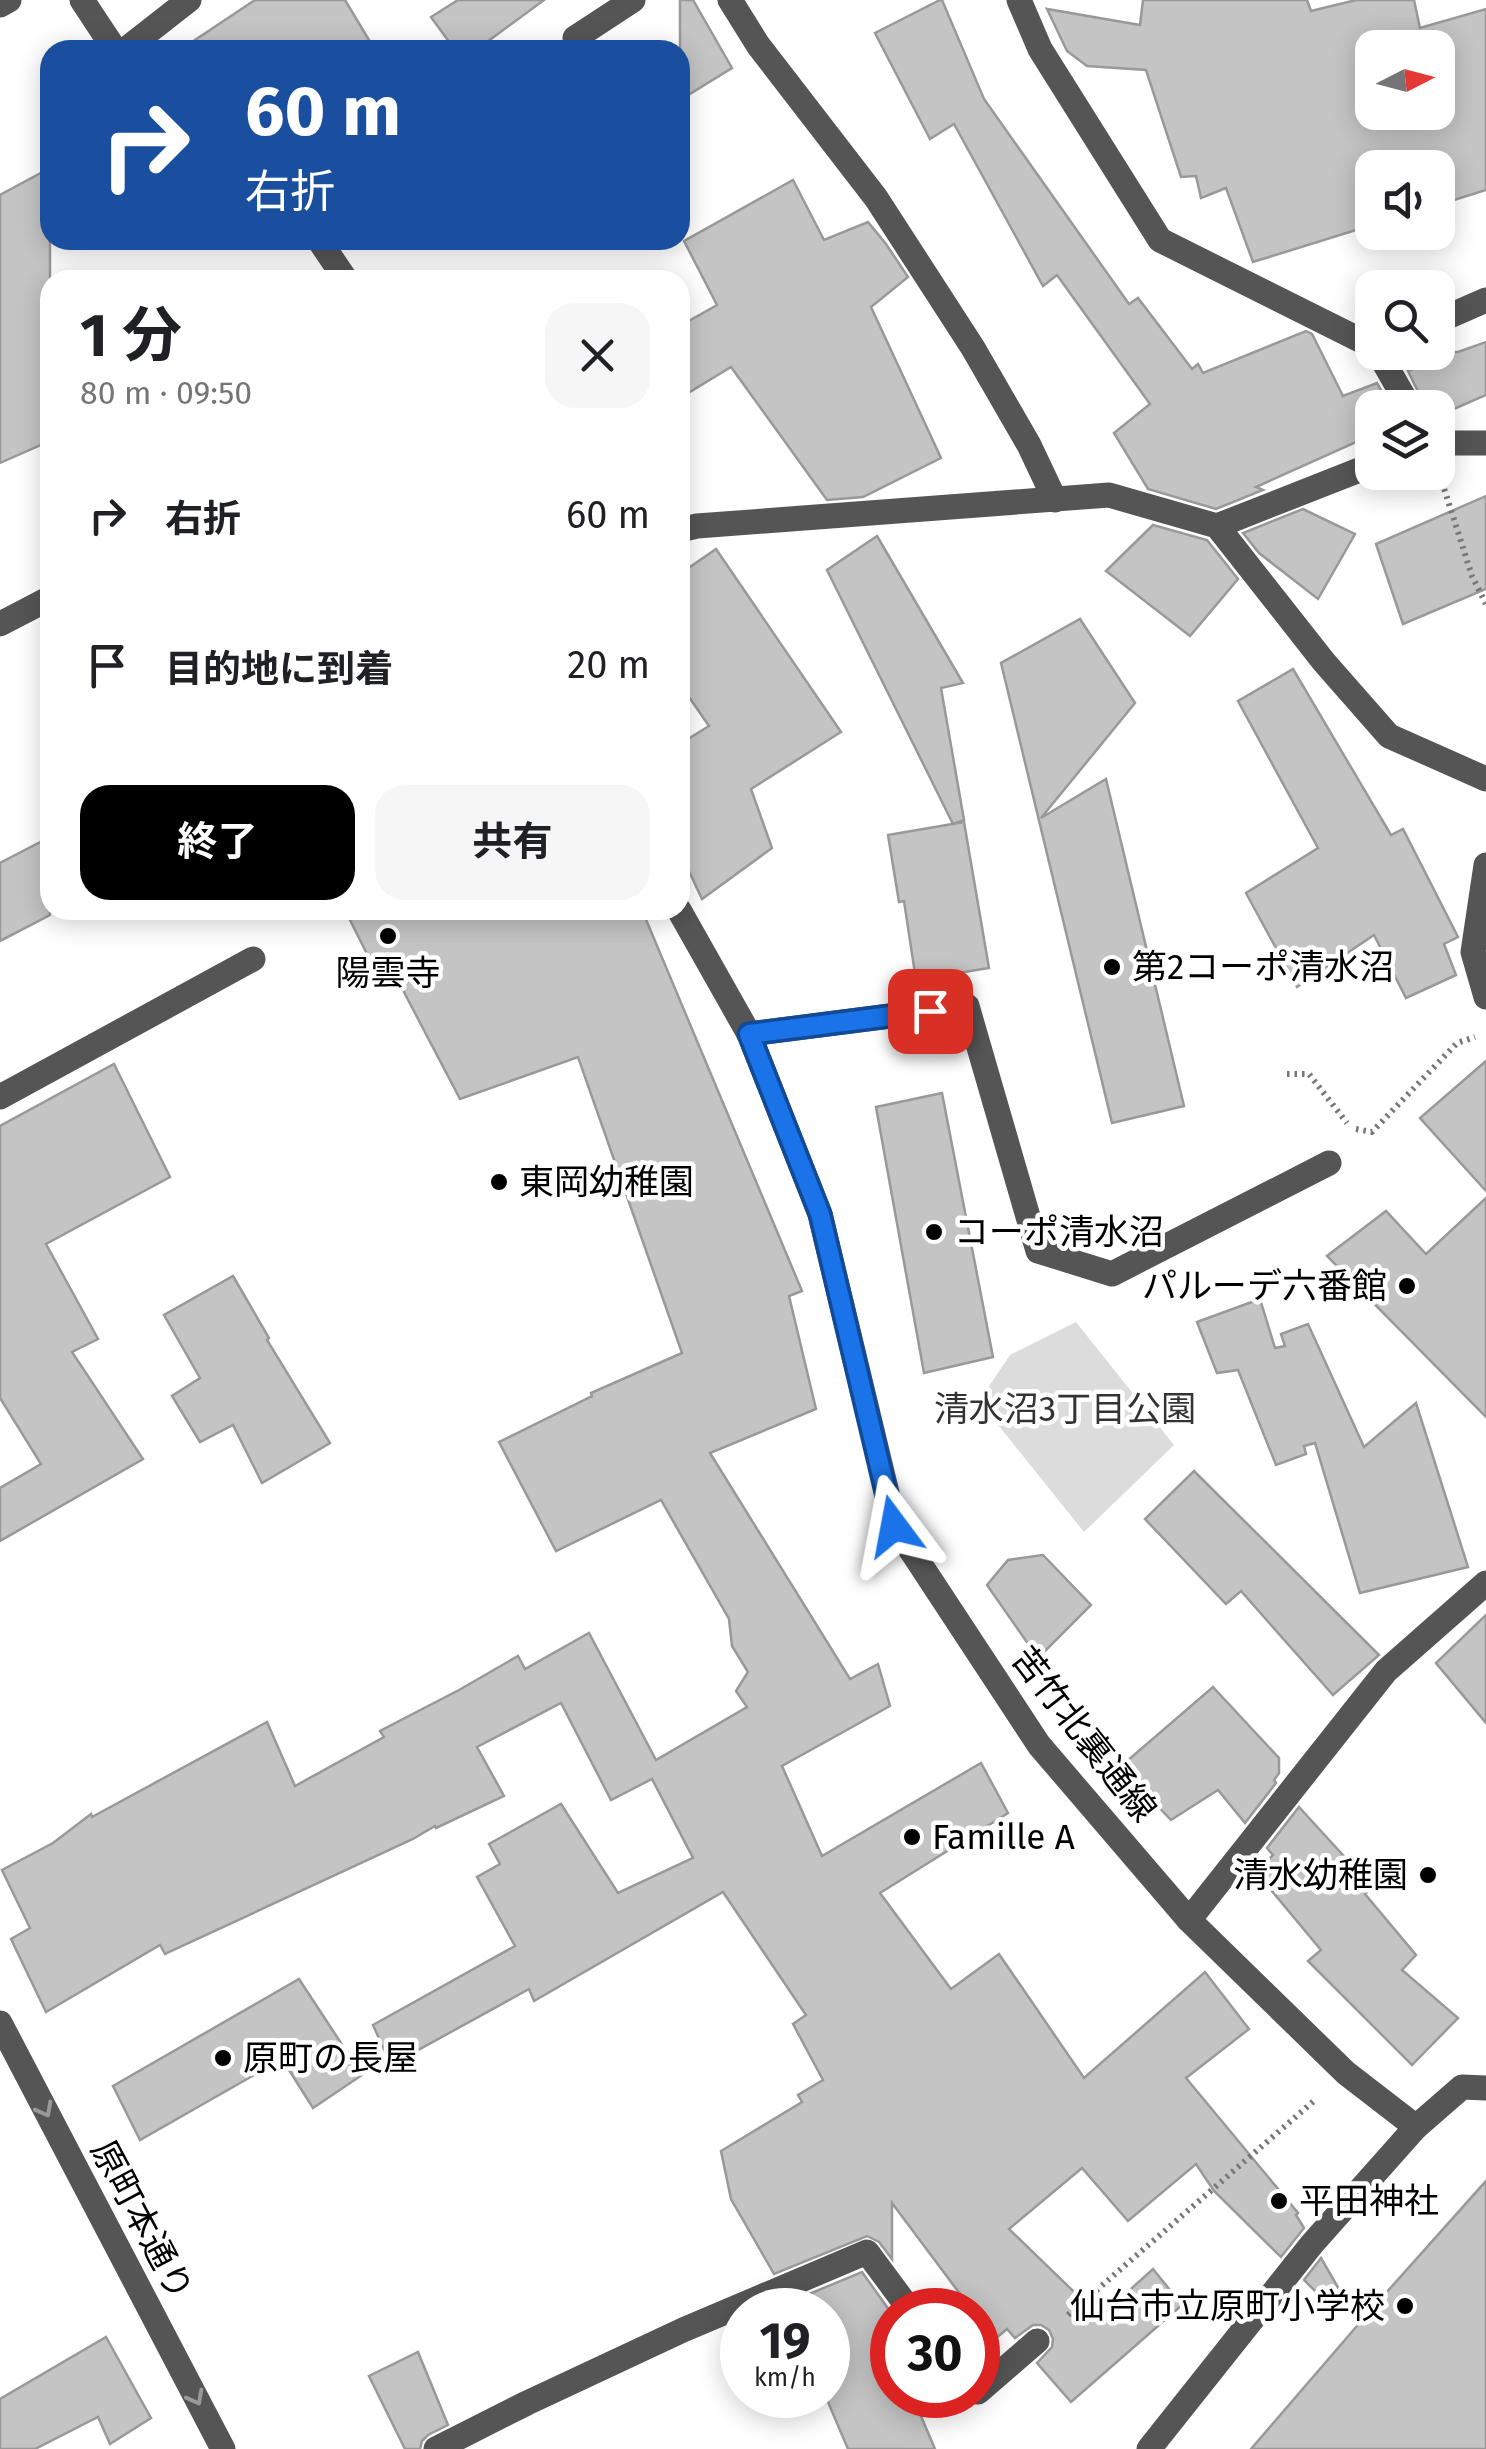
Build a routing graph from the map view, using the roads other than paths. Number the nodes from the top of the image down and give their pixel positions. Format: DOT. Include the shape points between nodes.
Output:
graph roads {
  1 [pos="9,0"];
  2 [pos="82,0"];
  3 [pos="189,0"];
  4 [pos="633,0"];
  5 [pos="730,0"];
  6 [pos="1019,0"];
  7 [pos="0,5"];
  8 [pos="575,38"];
  9 [pos="108,40"];
  10 [pos="138,40"];
  11 [pos="1486,300"];
  12 [pos="1455,314"];
  13 [pos="1355,338"];
  14 [pos="1455,443"];
  15 [pos="1486,443"];
  16 [pos="1355,472"];
  17 [pos="1055,500"];
  18 [pos="1217,526"];
  19 [pos="690,528"];
  20 [pos="40,603"];
  21 [pos="0,624"];
  22 [pos="1486,780"];
  23 [pos="1486,865"];
  24 [pos="685,920"];
  25 [pos="253,959"];
  26 [pos="1486,997"];
  27 [pos="749,1034"];
  28 [pos="0,1098"];
  29 [pos="1329,1163"];
  30 [pos="1486,1582"];
  31 [pos="1189,1920"];
  32 [pos="0,2023"];
  33 [pos="1486,2088"];
  34 [pos="1416,2127"];
  35 [pos="894,2288"];
  36 [pos="1038,2342"];
  37 [pos="1000,2374"];
  38 [pos="222,2449"];
  39 [pos="436,2449"];
  40 [pos="1149,2449"];
  1 -- 7 [label="street"];
  2 -- 9 [label="street"];
  3 -- 10 [label="street"];
  4 -- 8 [label="street"];
  5 -- 17 [label="street" via="876,198 973,348"];
  6 -- 13 [label="street" via="1040,49 1160,240"];
  11 -- 12 [label="street"];
  14 -- 15 [label="street"];
  16 -- 18 [label="street"];
  17 -- 18 [label="street" via="1109,495"];
  17 -- 19 [label="street"];
  18 -- 22 [label="street" via="1388,736"];
  20 -- 21 [label="street"];
  23 -- 26 [label="street" via="1473,952"];
  24 -- 27 [label="street, 苦竹北裏通線"];
  25 -- 28 [label="street"];
  27 -- 29 [label="street" via="966,1006 1038,1251 1112,1274"];
  27 -- 31 [label="street, 苦竹北裏通線" via="820,1214 894,1526 1038,1745"];
  30 -- 31 [label="street" via="1386,1672"];
  31 -- 34 [label="street, 苦竹北裏通線" via="1346,2073"];
  32 -- 38 [label="street, 原町本通り, one-way"];
  33 -- 34 [label="street" via="1462,2087"];
  34 -- 40 [label="street" via="1312,2244"];
  35 -- 39 [label="street" via="867,2252 684,2330"];
  36 -- 37 [label="street"];
}
